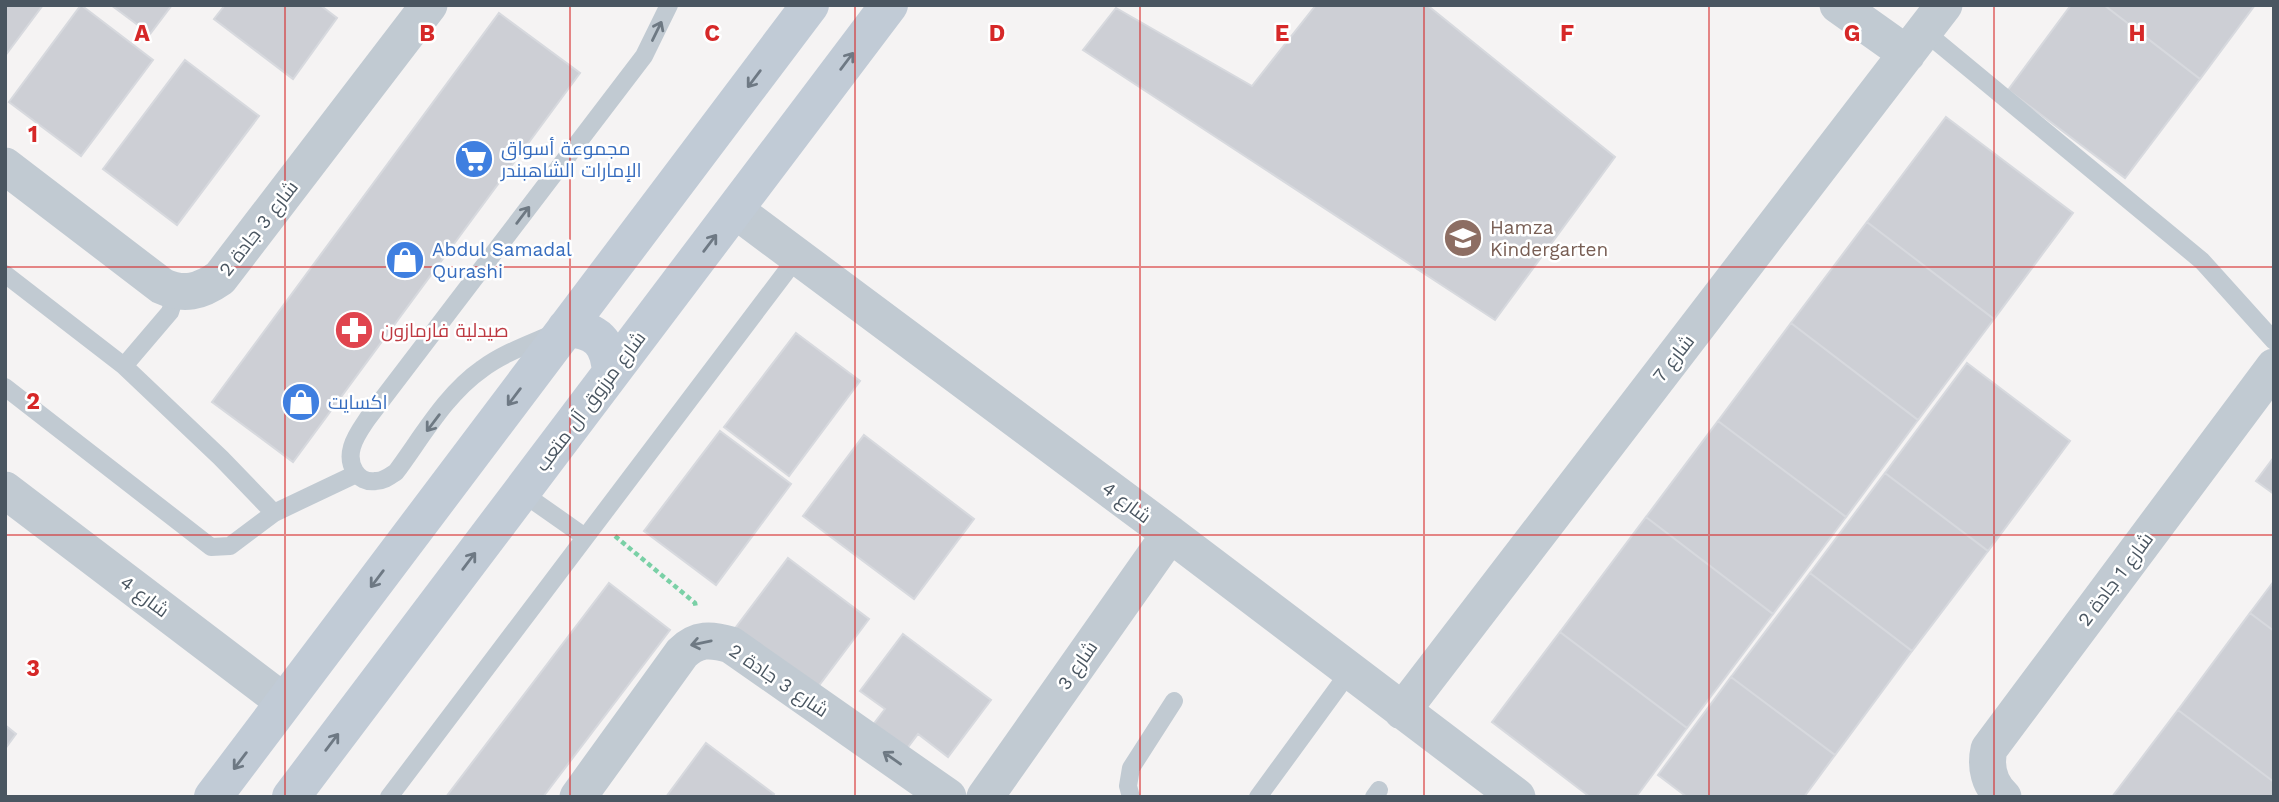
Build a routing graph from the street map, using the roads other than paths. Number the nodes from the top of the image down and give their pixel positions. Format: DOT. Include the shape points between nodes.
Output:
graph roads {
  1 [pos="429,5"];
  2 [pos="669,5"];
  3 [pos="810,5"];
  4 [pos="889,5"];
  5 [pos="1838,5"];
  6 [pos="1925,30"];
  7 [pos="5,166"];
  8 [pos="735,210"];
  9 [pos="627,248"];
  10 [pos="797,256"];
  11 [pos="5,274"];
  12 [pos="675,288"];
  13 [pos="176,293"];
  14 [pos="566,328"];
  15 [pos="2274,341"];
  16 [pos="124,366"];
  17 [pos="2274,367"];
  18 [pos="611,373"];
  19 [pos="5,387"];
  20 [pos="356,474"];
  21 [pos="5,491"];
  22 [pos="521,492"];
  23 [pos="274,513"];
  24 [pos="1170,534"];
  25 [pos="585,537"];
  26 [pos="1350,671"];
  27 [pos="1174,701"];
  28 [pos="284,702"];
  29 [pos="1402,711"];
  30 [pos="213,797"];
  31 [pos="290,797"];
  32 [pos="389,797"];
  33 [pos="578,797"];
  34 [pos="948,797"];
  35 [pos="985,797"];
  36 [pos="1131,797"];
  37 [pos="1258,797"];
  38 [pos="1517,797"];
  39 [pos="2003,797"];
  1 -- 13 [label="street, شارع 3 جادة 2" via="220,278 206,288"];
  20 -- 2 [label="lane, one-way" via="351,450 369,418 644,56"];
  3 -- 9 [label="main road, one-way"];
  8 -- 4 [label="main road, شارع مرزوق آل متعب, one-way"];
  5 -- 6 [label="street"];
  6 -- 15 [label="lane" via="2202,261"];
  6 -- 29 [label="street, شارع 7"];
  7 -- 13 [label="street"];
  8 -- 10 [label="street, شارع 4"];
  12 -- 8 [label="main road, شارع مرزوق آل متعب, one-way"];
  9 -- 12 [label="main road" via="626,264 633,278 660,291"];
  9 -- 14 [label="main road"];
  10 -- 24 [label="street, شارع 4"];
  10 -- 25 [label="lane"];
  11 -- 16 [label="lane"];
  12 -- 18 [label="main road, شارع مرزوق آل متعب"];
  13 -- 16 [label="lane" via="170,312"];
  14 -- 18 [label="main road" via="594,334 605,345"];
  14 -- 20 [label="lane, one-way" via="482,369 461,387 396,472 374,482"];
  14 -- 28 [label="main road, one-way"];
  16 -- 23 [label="lane"];
  17 -- 39 [label="street, شارع 1 جادة 2" via="1989,749 1988,773"];
  18 -- 22 [label="main road, شارع مرزوق آل متعب"];
  19 -- 23 [label="lane" via="211,547 230,546"];
  20 -- 23 [label="lane"];
  21 -- 28 [label="street, شارع 4"];
  22 -- 25 [label="lane"];
  31 -- 22 [label="main road, شارع مرزوق آل متعب, one-way"];
  24 -- 26 [label="street, شارع 4"];
  24 -- 35 [label="street, شارع 3"];
  25 -- 32 [label="lane"];
  26 -- 29 [label="street, شارع 4"];
  26 -- 37 [label="lane"];
  27 -- 36 [label="lane" via="1131,768"];
  28 -- 30 [label="main road, one-way"];
  29 -- 38 [label="street, شارع 4"];
  34 -- 33 [label="street, شارع 3 جادة 2, one-way" via="731,645 701,640 682,653"];
}
